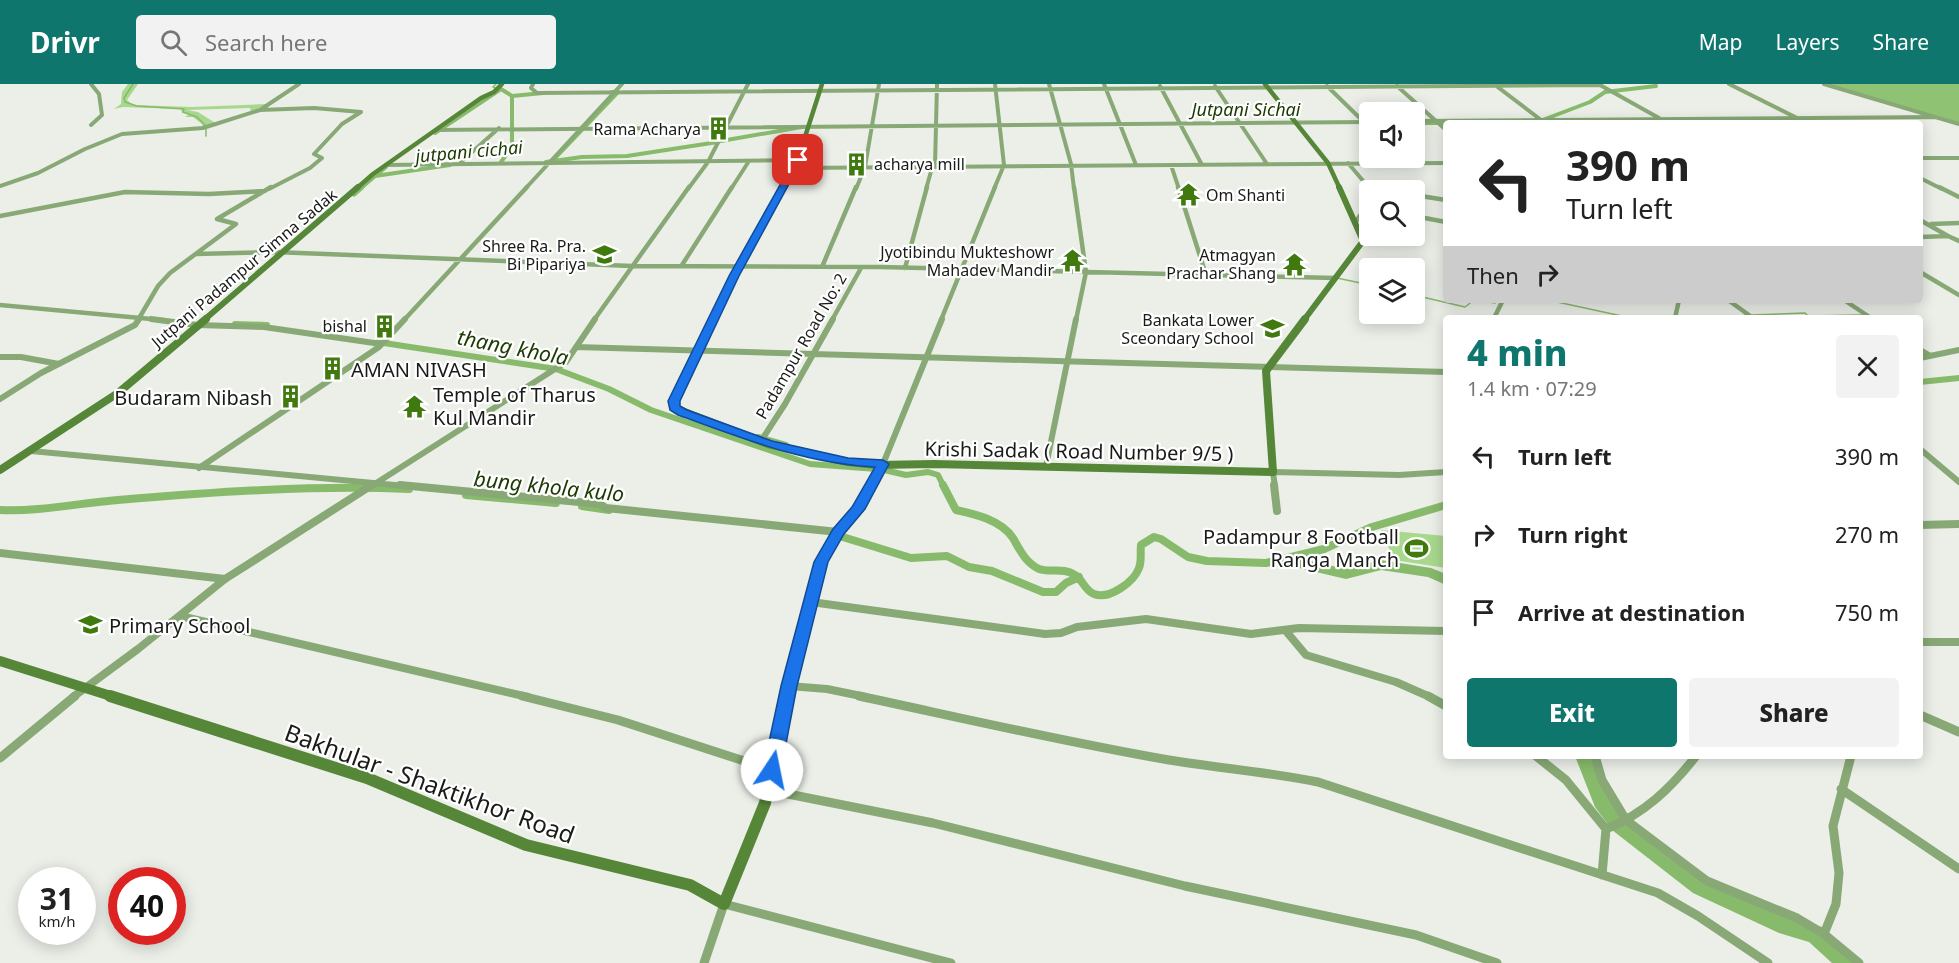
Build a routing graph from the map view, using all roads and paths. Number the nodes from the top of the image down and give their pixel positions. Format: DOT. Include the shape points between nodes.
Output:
graph roads {
  1 [pos="91,84"];
  2 [pos="299,84"];
  3 [pos="502,84"];
  4 [pos="533,84"];
  5 [pos="622,84"];
  6 [pos="748,84"];
  7 [pos="879,84"];
  8 [pos="937,84"];
  9 [pos="1730,84"];
  10 [pos="1824,84"];
  11 [pos="1396,85"];
  12 [pos="1494,85"];
  13 [pos="1599,85"];
  14 [pos="1105,86"];
  15 [pos="1160,86"];
  16 [pos="1215,86"];
  17 [pos="1266,86"];
  18 [pos="1327,86"];
  19 [pos="820,87"];
  20 [pos="995,87"];
  21 [pos="1050,87"];
  22 [pos="937,90"];
  23 [pos="878,91"];
  24 [pos="745,92"];
  25 [pos="616,93"];
  26 [pos="260,110"];
  27 [pos="1936,117"];
  28 [pos="1359,118"];
  29 [pos="1798,118"];
  30 [pos="1660,119"];
  31 [pos="1542,120"];
  32 [pos="1802,120"];
  33 [pos="1425,121"];
  34 [pos="1437,121"];
  35 [pos="1443,121"];
  36 [pos="1295,122"];
  37 [pos="1359,122"];
  38 [pos="1119,123"];
  39 [pos="1179,123"];
  40 [pos="1240,123"];
  41 [pos="1059,124"];
  42 [pos="1959,124"];
  43 [pos="91,125"];
  44 [pos="935,125"];
  45 [pos="1000,125"];
  46 [pos="809,126"];
  47 [pos="872,126"];
  48 [pos="726,127"];
  49 [pos="1443,127"];
  50 [pos="499,128"];
  51 [pos="581,129"];
  52 [pos="436,130"];
  53 [pos="1923,158"];
  54 [pos="1959,158"];
  55 [pos="709,161"];
  56 [pos="749,161"];
  57 [pos="550,162"];
  58 [pos="460,163"];
  59 [pos="1328,163"];
  60 [pos="1348,163"];
  61 [pos="1359,163"];
  62 [pos="1425,163"];
  63 [pos="1443,163"];
  64 [pos="796,164"];
  65 [pos="1267,164"];
  66 [pos="386,165"];
  67 [pos="1136,165"];
  68 [pos="1171,165"];
  69 [pos="1202,165"];
  70 [pos="1070,166"];
  71 [pos="865,167"];
  72 [pos="933,167"];
  73 [pos="1003,167"];
  74 [pos="1923,179"];
  75 [pos="1363,180"];
  76 [pos="0,186"];
  77 [pos="265,191"];
  78 [pos="1425,197"];
  79 [pos="1959,197"];
  80 [pos="1443,200"];
  81 [pos="0,216"];
  82 [pos="1359,218"];
  83 [pos="1425,218"];
  84 [pos="1443,221"];
  85 [pos="1923,222"];
  86 [pos="1355,223"];
  87 [pos="1959,224"];
  88 [pos="1932,226"];
  89 [pos="1948,236"];
  90 [pos="1923,237"];
  91 [pos="1959,241"];
  92 [pos="287,253"];
  93 [pos="196,254"];
  94 [pos="461,260"];
  95 [pos="740,265"];
  96 [pos="632,266"];
  97 [pos="682,266"];
  98 [pos="822,267"];
  99 [pos="861,268"];
  100 [pos="905,268"];
  101 [pos="961,269"];
  102 [pos="1086,272"];
  103 [pos="1923,274"];
  104 [pos="1206,275"];
  105 [pos="1336,277"];
  106 [pos="1959,295"];
  107 [pos="1732,303"];
  108 [pos="1848,303"];
  109 [pos="0,305"];
  110 [pos="1749,315"];
  111 [pos="1866,315"];
  112 [pos="139,319"];
  113 [pos="197,325"];
  114 [pos="383,343"];
  115 [pos="576,347"];
  116 [pos="1959,350"];
  117 [pos="698,351"];
  118 [pos="1923,352"];
  119 [pos="813,354"];
  120 [pos="1929,355"];
  121 [pos="0,357"];
  122 [pos="926,357"];
  123 [pos="1923,357"];
  124 [pos="1068,361"];
  125 [pos="59,364"];
  126 [pos="1269,366"];
  127 [pos="1443,372"];
  128 [pos="0,399"];
  129 [pos="763,439"];
  130 [pos="31,451"];
  131 [pos="1923,452"];
  132 [pos="883,464"];
  133 [pos="1046,466"];
  134 [pos="199,468"];
  135 [pos="0,471"];
  136 [pos="1273,472"];
  137 [pos="1443,472"];
  138 [pos="1959,482"];
  139 [pos="374,484"];
  140 [pos="1277,511"];
  141 [pos="1959,524"];
  142 [pos="1923,525"];
  143 [pos="838,532"];
  144 [pos="0,553"];
  145 [pos="225,579"];
  146 [pos="811,602"];
  147 [pos="180,616"];
  148 [pos="1285,630"];
  149 [pos="1443,631"];
  150 [pos="1923,642"];
  151 [pos="1959,642"];
  152 [pos="0,661"];
  153 [pos="789,686"];
  154 [pos="83,688"];
  155 [pos="1443,704"];
  156 [pos="1923,716"];
  157 [pos="1959,732"];
  158 [pos="0,758"];
  159 [pos="1541,759"];
  160 [pos="1596,759"];
  161 [pos="1694,759"];
  162 [pos="1850,759"];
  163 [pos="772,770"];
  164 [pos="1841,789"];
  165 [pos="768,790"];
  166 [pos="1626,820"];
  167 [pos="1606,829"];
  168 [pos="1959,869"];
  169 [pos="1602,875"];
  170 [pos="724,904"];
  171 [pos="1824,934"];
  172 [pos="704,963"];
  173 [pos="951,963"];
  174 [pos="1497,963"];
  175 [pos="1768,963"];
  176 [pos="1859,963"];
  1 -- 43 [label="street" via="98,88 103,105 102,115"];
  2 -- 26 [label="street"];
  3 -- 52 [label="street, Jutpani Padampur Simna Sadak"];
  4 -- 25 [label="street" via="531,88 537,93"];
  5 -- 25 [label="street"];
  6 -- 24 [label="street"];
  7 -- 23 [label="street, Padampur Road No: 2"];
  8 -- 22 [label="street"];
  9 -- 29 [label="street"];
  10 -- 27 [label="street"];
  11 -- 12 [label="street"];
  11 -- 18 [label="street"];
  11 -- 34 [label="street"];
  12 -- 13 [label="street"];
  12 -- 31 [label="street"];
  13 -- 30 [label="street"];
  14 -- 15 [label="street"];
  14 -- 21 [label="street"];
  14 -- 38 [label="street"];
  15 -- 16 [label="street"];
  15 -- 39 [label="street"];
  16 -- 17 [label="street"];
  16 -- 40 [label="street"];
  17 -- 18 [label="street"];
  17 -- 36 [label="street"];
  18 -- 28 [label="street"];
  19 -- 23 [label="street"];
  19 -- 24 [label="street"];
  19 -- 46 [label="street"];
  20 -- 21 [label="street"];
  20 -- 22 [label="street"];
  20 -- 45 [label="street"];
  21 -- 41 [label="street"];
  22 -- 23 [label="street"];
  22 -- 44 [label="street"];
  23 -- 47 [label="street, Padampur Road No: 2"];
  24 -- 25 [label="street"];
  24 -- 48 [label="street"];
  25 -- 51 [label="street"];
  26 -- 76 [label="street" via="203,128 122,134"];
  26 -- 77 [label="street" via="315,108 361,112 342,124 315,151 322,158 310,168"];
  27 -- 29 [label="street"];
  27 -- 42 [label="street"];
  29 -- 30 [label="street"];
  29 -- 32 [label="street"];
  30 -- 31 [label="street"];
  33 -- 34 [label="street"];
  34 -- 35 [label="street"];
  34 -- 49 [label="street"];
  36 -- 37 [label="street"];
  36 -- 40 [label="street"];
  36 -- 59 [label="street"];
  38 -- 39 [label="street"];
  38 -- 41 [label="street"];
  38 -- 67 [label="street"];
  39 -- 40 [label="street"];
  39 -- 69 [label="street"];
  40 -- 65 [label="street"];
  41 -- 45 [label="street"];
  41 -- 70 [label="street"];
  44 -- 45 [label="street"];
  44 -- 47 [label="street"];
  44 -- 72 [label="street"];
  45 -- 73 [label="street"];
  46 -- 47 [label="street"];
  46 -- 48 [label="street"];
  46 -- 64 [label="street"];
  47 -- 71 [label="street, Padampur Road No: 2"];
  48 -- 51 [label="street"];
  48 -- 55 [label="street"];
  50 -- 51 [label="street"];
  50 -- 52 [label="street"];
  50 -- 58 [label="street"];
  51 -- 57 [label="street"];
  52 -- 66 [label="street, Jutpani Padampur Simna Sadak"];
  53 -- 54 [label="street"];
  55 -- 56 [label="street"];
  55 -- 57 [label="street"];
  55 -- 96 [label="street"];
  56 -- 64 [label="street"];
  56 -- 97 [label="street"];
  57 -- 58 [label="street"];
  57 -- 94 [label="street"];
  58 -- 66 [label="street"];
  59 -- 60 [label="street"];
  59 -- 65 [label="street"];
  59 -- 86 [label="street"];
  60 -- 61 [label="street"];
  60 -- 75 [label="street"];
  62 -- 63 [label="street"];
  64 -- 71 [label="street"];
  64 -- 95 [label="street"];
  65 -- 69 [label="street"];
  66 -- 92 [label="street, Jutpani Padampur Simna Sadak"];
  67 -- 68 [label="street"];
  67 -- 70 [label="street"];
  68 -- 69 [label="street"];
  68 -- 104 [label="street"];
  70 -- 73 [label="street"];
  70 -- 102 [label="street"];
  71 -- 72 [label="street"];
  71 -- 98 [label="street, Padampur Road No: 2"];
  72 -- 73 [label="street"];
  72 -- 100 [label="street"];
  73 -- 101 [label="street"];
  74 -- 79 [label="street"];
  77 -- 81 [label="street" via="125,192"];
  77 -- 93 [label="street" via="217,219 236,224"];
  78 -- 80 [label="street"];
  82 -- 86 [label="street"];
  83 -- 84 [label="street"];
  85 -- 88 [label="street"];
  86 -- 105 [label="street" via="1363,241"];
  87 -- 88 [label="street"];
  88 -- 89 [label="street"];
  89 -- 90 [label="street"];
  89 -- 91 [label="street"];
  92 -- 93 [label="street"];
  92 -- 94 [label="street"];
  92 -- 113 [label="street, Jutpani Padampur Simna Sadak"];
  93 -- 112 [label="street" via="163,280"];
  94 -- 96 [label="street"];
  94 -- 114 [label="street"];
  95 -- 97 [label="street"];
  95 -- 98 [label="street"];
  95 -- 117 [label="street"];
  96 -- 97 [label="street"];
  96 -- 115 [label="street"];
  98 -- 99 [label="street"];
  99 -- 100 [label="street"];
  99 -- 119 [label="street, Padampur Road No: 2"];
  100 -- 101 [label="street"];
  101 -- 102 [label="street"];
  101 -- 122 [label="street"];
  102 -- 104 [label="street"];
  102 -- 124 [label="street"];
  103 -- 106 [label="street"];
  104 -- 105 [label="street"];
  105 -- 126 [label="street"];
  107 -- 110 [label="street"];
  108 -- 111 [label="street"];
  109 -- 112 [label="street"];
  112 -- 113 [label="street"];
  112 -- 125 [label="street" via="128,330"];
  113 -- 114 [label="street" via="264,327"];
  113 -- 130 [label="street, Jutpani Padampur Simna Sadak" via="118,393"];
  114 -- 134 [label="street"];
  115 -- 117 [label="street"];
  115 -- 139 [label="street" via="566,362"];
  116 -- 120 [label="street"];
  117 -- 119 [label="street"];
  117 -- 129 [label="street, Krishi Sadak ( Road Number 9/5 )" via="674,408"];
  118 -- 120 [label="street"];
  119 -- 122 [label="street"];
  119 -- 129 [label="street, Padampur Road No: 2"];
  120 -- 123 [label="street"];
  121 -- 125 [label="street"];
  122 -- 124 [label="street"];
  122 -- 132 [label="street"];
  124 -- 126 [label="street"];
  124 -- 133 [label="street"];
  125 -- 128 [label="street"];
  126 -- 127 [label="street"];
  126 -- 136 [label="street" via="1266,370"];
  129 -- 132 [label="street, Krishi Sadak ( Road Number 9/5 )" via="848,462"];
  130 -- 134 [label="street"];
  130 -- 135 [label="street, Jutpani Padampur Simna Sadak"];
  131 -- 138 [label="street"];
  132 -- 133 [label="street, Krishi Sadak ( Road Number 9/5 )"];
  132 -- 143 [label="street" via="858,509"];
  133 -- 136 [label="street, Krishi Sadak ( Road Number 9/5 )"];
  134 -- 139 [label="street"];
  136 -- 137 [label="street"];
  136 -- 140 [label="street"];
  139 -- 143 [label="street" via="600,504 606,508"];
  139 -- 145 [label="street"];
  141 -- 142 [label="street"];
  143 -- 146 [label="street" via="821,562"];
  144 -- 145 [label="street"];
  145 -- 147 [label="street"];
  146 -- 148 [label="street" via="1045,634 1146,619 1251,634"];
  146 -- 153 [label="street"];
  147 -- 154 [label="street"];
  147 -- 163 [label="street" via="618,720"];
  148 -- 149 [label="street" via="1346,627"];
  148 -- 155 [label="street" via="1306,655 1396,682"];
  150 -- 151 [label="street"];
  152 -- 154 [label="street, Bakhular - Shaktikhor Road"];
  153 -- 163 [label="street"];
  153 -- 169 [label="street" via="827,688 1047,737 1318,782"];
  154 -- 158 [label="street"];
  154 -- 170 [label="street, Bakhular - Shaktikhor Road" via="367,778 526,845 690,885"];
  156 -- 157 [label="street"];
  159 -- 167 [label="street" via="1577,791"];
  160 -- 166 [label="street" via="1602,780"];
  161 -- 166 [label="street" via="1678,782"];
  162 -- 164 [label="street"];
  163 -- 165 [label="street"];
  164 -- 168 [label="street"];
  164 -- 171 [label="street" via="1833,826 1839,873 1836,904"];
  165 -- 170 [label="street"];
  165 -- 174 [label="street" via="933,823 1185,886 1416,935"];
  166 -- 167 [label="street"];
  166 -- 171 [label="street" via="1707,880 1797,918"];
  167 -- 169 [label="street"];
  169 -- 175 [label="street" via="1658,893"];
  170 -- 172 [label="street"];
  170 -- 173 [label="street, Bakhular - Shaktikhor Road"];
  171 -- 176 [label="street"];
}
